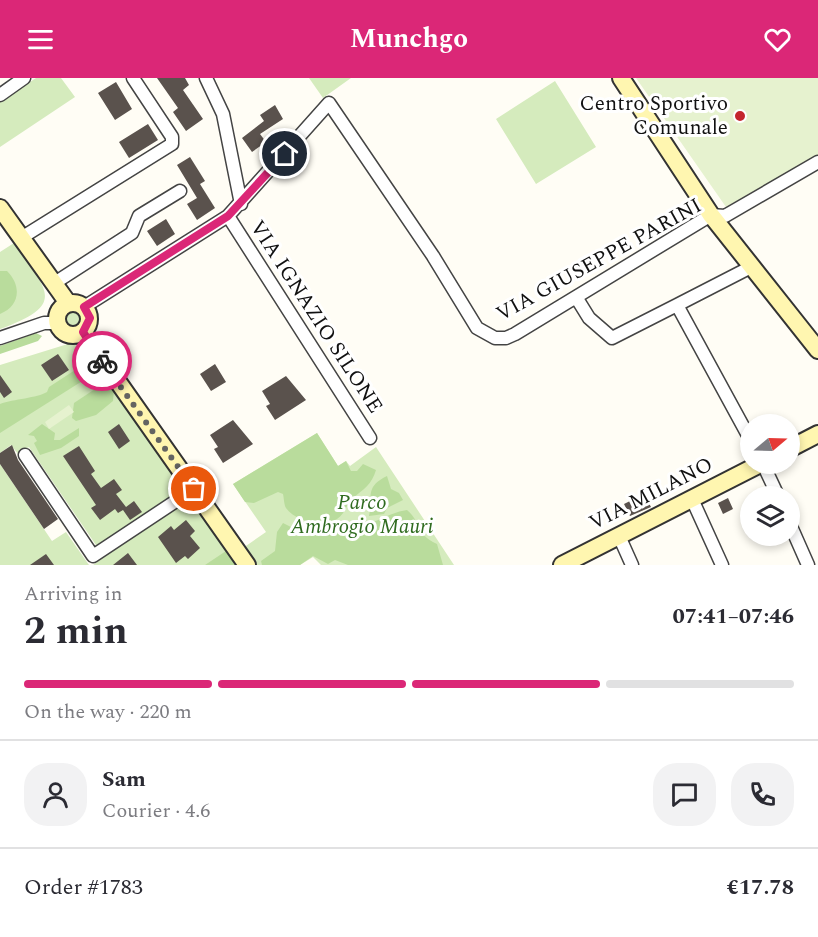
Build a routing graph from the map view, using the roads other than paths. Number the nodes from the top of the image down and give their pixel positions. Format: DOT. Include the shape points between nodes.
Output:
graph roads {
  1 [pos="24,78"];
  2 [pos="133,78"];
  3 [pos="206,78"];
  4 [pos="621,78"];
  5 [pos="0,94"];
  6 [pos="818,162"];
  7 [pos="180,191"];
  8 [pos="241,204"];
  9 [pos="0,208"];
  10 [pos="711,215"];
  11 [pos="228,216"];
  12 [pos="21,238"];
  13 [pos="751,267"];
  14 [pos="53,284"];
  15 [pos="576,297"];
  16 [pos="76,305"];
  17 [pos="677,305"];
  18 [pos="57,323"];
  19 [pos="83,332"];
  20 [pos="0,338"];
  21 [pos="818,350"];
  22 [pos="740,421"];
  23 [pos="818,434"];
  24 [pos="370,438"];
  25 [pos="800,443"];
  26 [pos="25,455"];
  27 [pos="742,474"];
  28 [pos="194,489"];
  29 [pos="692,499"];
  30 [pos="619,536"];
  31 [pos="800,546"];
  32 [pos="247,565"];
  33 [pos="562,565"];
  34 [pos="632,565"];
  35 [pos="722,565"];
  36 [pos="808,565"];
  1 -- 5 [label="street"];
  2 -- 12 [label="street" via="174,141"];
  3 -- 8 [label="street" via="226,125"];
  4 -- 10 [label="street"];
  6 -- 10 [label="street, VIA GIUSEPPE PARINI" via="724,216"];
  7 -- 14 [label="street" via="139,216 132,233"];
  8 -- 11 [label="street"];
  8 -- 15 [label="street, VIA GIUSEPPE PARINI" via="329,104 477,328 495,338 506,338"];
  9 -- 12 [label="street"];
  10 -- 13 [label="street"];
  10 -- 15 [label="street, VIA GIUSEPPE PARINI"];
  11 -- 16 [label="street"];
  11 -- 24 [label="street, VIA IGNAZIO SILONE"];
  12 -- 14 [label="street"];
  13 -- 17 [label="street"];
  13 -- 21 [label="street"];
  14 -- 16 [label="street"];
  15 -- 17 [label="street" via="589,318 612,338"];
  16 -- 18 [label="street" via="59,311"];
  16 -- 19 [label="street" via="90,318"];
  17 -- 22 [label="street"];
  18 -- 19 [label="street" via="68,335"];
  18 -- 20 [label="street" via="44,323"];
  19 -- 28 [label="street"];
  23 -- 25 [label="street"];
  26 -- 28 [label="street" via="93,556"];
  27 -- 29 [label="street, VIA MILANO"];
  28 -- 32 [label="street"];
  29 -- 30 [label="street, VIA MILANO"];
  29 -- 35 [label="street"];
  30 -- 33 [label="street, VIA MILANO"];
  30 -- 34 [label="street"];
  31 -- 36 [label="street"];
}
